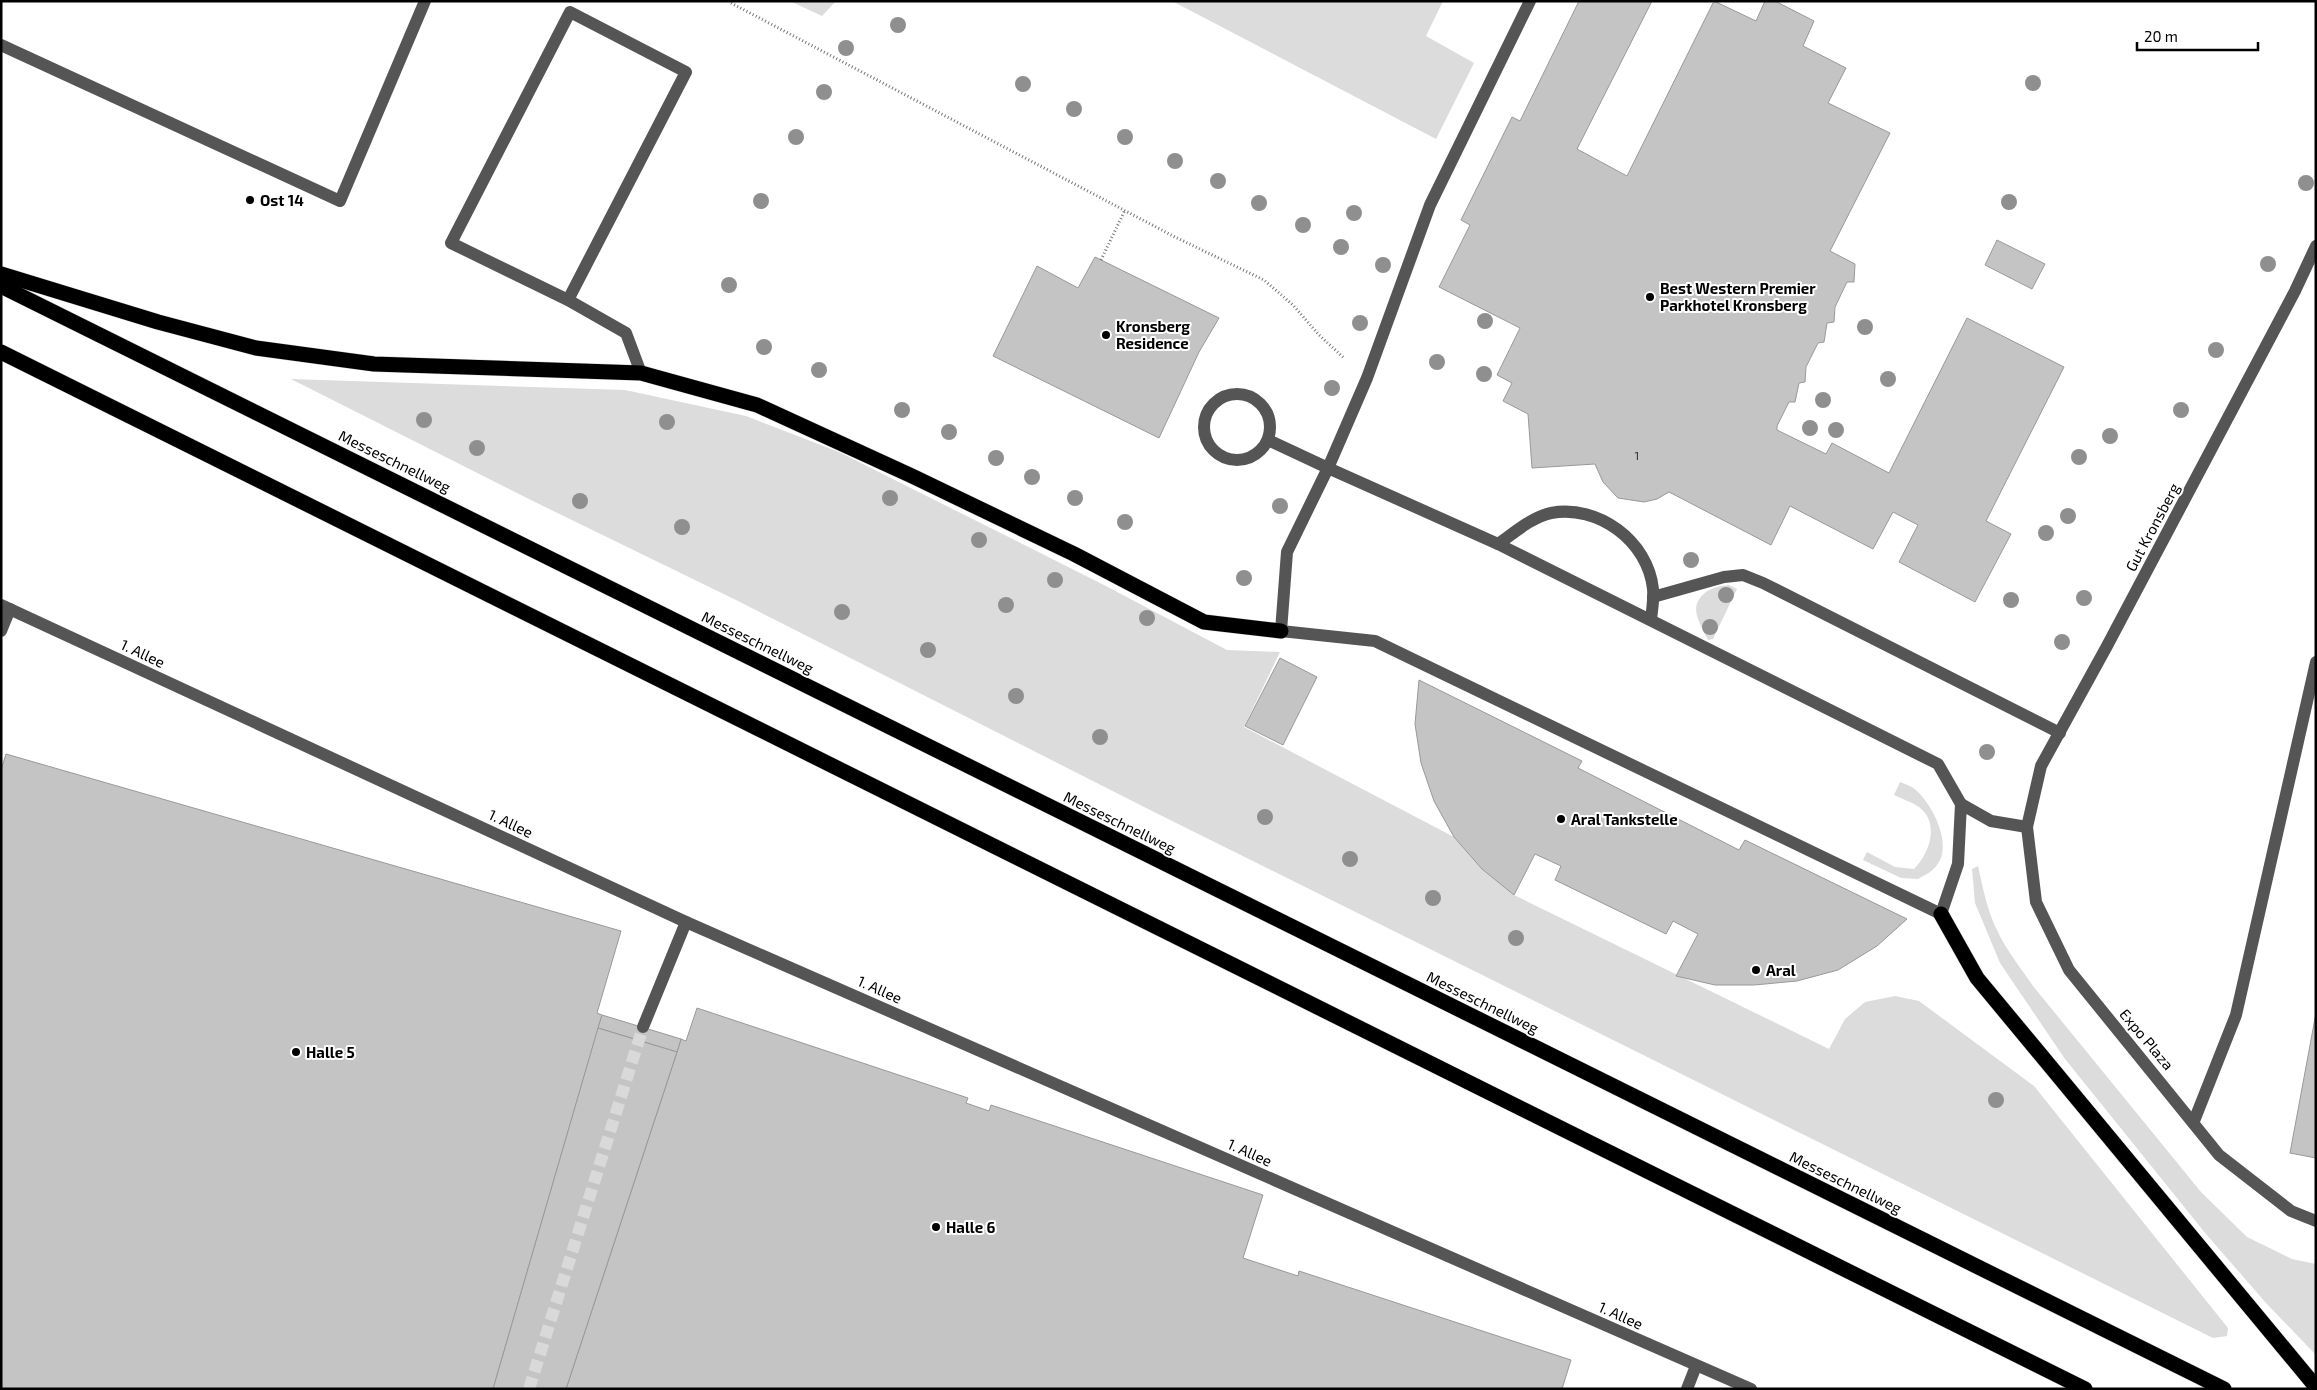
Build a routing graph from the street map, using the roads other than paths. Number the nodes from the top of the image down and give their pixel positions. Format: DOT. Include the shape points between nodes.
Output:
graph roads {
  1 [pos="425,1"];
  2 [pos="1530,1"];
  3 [pos="1,45"];
  4 [pos="2316,246"];
  5 [pos="1,274"];
  6 [pos="1,286"];
  7 [pos="568,300"];
  8 [pos="1,352"];
  9 [pos="641,373"];
  10 [pos="1268,440"];
  11 [pos="1328,468"];
  12 [pos="1498,544"];
  13 [pos="1653,597"];
  14 [pos="5,607"];
  15 [pos="1651,620"];
  16 [pos="1281,631"];
  17 [pos="1,632"];
  18 [pos="2316,662"];
  19 [pos="2060,733"];
  20 [pos="1961,804"];
  21 [pos="2027,827"];
  22 [pos="1941,914"];
  23 [pos="686,922"];
  24 [pos="643,1027"];
  25 [pos="2194,1121"];
  26 [pos="2316,1221"];
  27 [pos="1696,1366"];
  28 [pos="2316,1387"];
  29 [pos="1687,1389"];
  30 [pos="1751,1389"];
  31 [pos="2085,1389"];
  32 [pos="2224,1389"];
  1 -- 3 [label="street" via="340,201"];
  2 -- 11 [label="street" via="1430,205 1367,378"];
  4 -- 19 [label="street, Gut Kronsberg"];
  5 -- 9 [label="highway" via="256,348 374,364"];
  6 -- 32 [label="highway, Messeschnellweg"];
  7 -- 7 [label="street" via="450,243 570,12 686,72"];
  7 -- 9 [label="street" via="626,333"];
  8 -- 31 [label="highway"];
  9 -- 16 [label="highway" via="757,404 1074,554 1204,622"];
  10 -- 10 [label="street" via="1251,458 1228,459 1219,455 1205,436 1207,414 1213,405 1231,395 1252,397 1267,412 1270,422"];
  10 -- 11 [label="street"];
  11 -- 12 [label="street"];
  11 -- 16 [label="street" via="1287,552"];
  12 -- 13 [label="street" via="1529,523 1550,514 1574,513 1596,518 1635,544 1647,567"];
  12 -- 15 [label="street"];
  13 -- 15 [label="street"];
  13 -- 19 [label="street" via="1742,575 1764,583"];
  14 -- 17 [label="street"];
  14 -- 23 [label="street, 1. Allee"];
  15 -- 20 [label="street" via="1938,764"];
  16 -- 22 [label="street" via="1375,641"];
  18 -- 25 [label="street" via="2236,1015"];
  19 -- 21 [label="street, Gut Kronsberg" via="2041,766"];
  20 -- 21 [label="street" via="1990,821"];
  20 -- 22 [label="street" via="1958,864"];
  21 -- 25 [label="street, Expo Plaza" via="2036,902 2069,970"];
  22 -- 28 [label="highway" via="1977,978"];
  23 -- 24 [label="street"];
  23 -- 27 [label="street, 1. Allee"];
  25 -- 26 [label="street, Expo Plaza" via="2219,1154 2291,1212"];
  27 -- 29 [label="street"];
  27 -- 30 [label="street, 1. Allee"];
}
